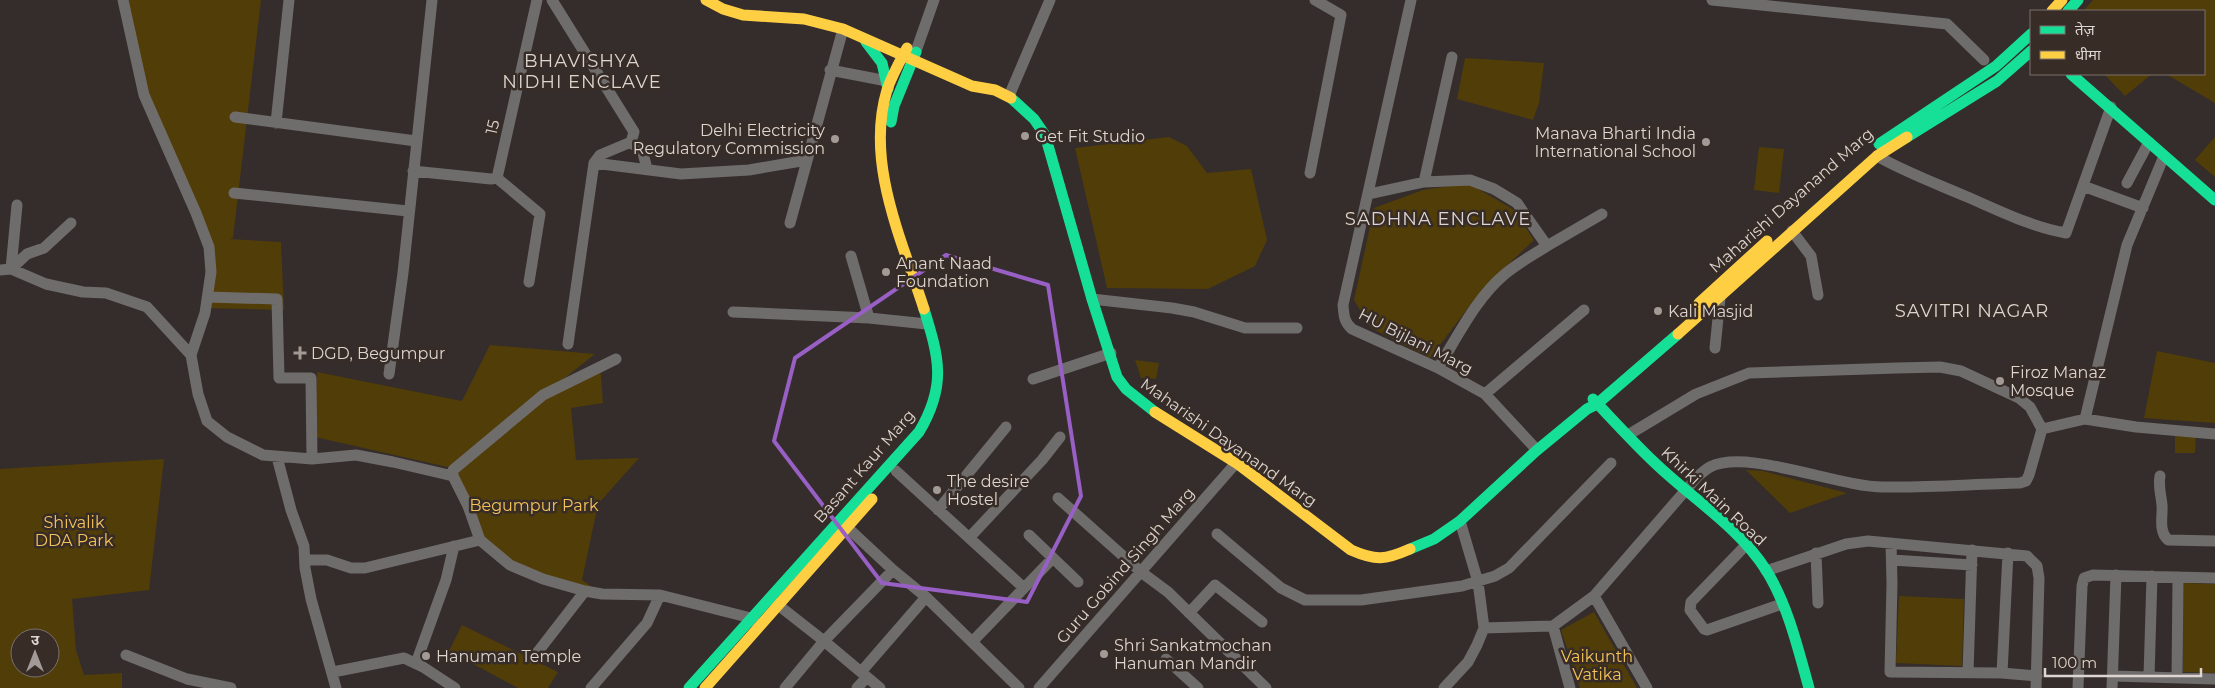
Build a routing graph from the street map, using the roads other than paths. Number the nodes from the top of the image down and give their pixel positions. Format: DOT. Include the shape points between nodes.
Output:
graph roads {
  1 [pos="123,0"];
  2 [pos="289,0"];
  3 [pos="432,0"];
  4 [pos="537,0"];
  5 [pos="552,0"];
  6 [pos="706,0"];
  7 [pos="721,0"];
  8 [pos="934,0"];
  9 [pos="1050,0"];
  10 [pos="1315,0"];
  11 [pos="1411,0"];
  12 [pos="1712,0"];
  13 [pos="2062,0"];
  14 [pos="2078,0"];
  15 [pos="1750,2"];
  16 [pos="2053,10"];
  17 [pos="2069,10"];
  18 [pos="843,29"];
  19 [pos="861,37"];
  20 [pos="2030,39"];
  21 [pos="2030,53"];
  22 [pos="910,54"];
  23 [pos="1452,57"];
  24 [pos="1984,60"];
  25 [pos="932,69"];
  26 [pos="830,70"];
  27 [pos="2072,75"];
  28 [pos="887,85"];
  29 [pos="901,87"];
  30 [pos="995,90"];
  31 [pos="1009,96"];
  32 [pos="2111,107"];
  33 [pos="235,117"];
  34 [pos="276,123"];
  35 [pos="1903,132"];
  36 [pos="416,141"];
  37 [pos="631,142"];
  38 [pos="2149,142"];
  39 [pos="1877,156"];
  40 [pos="2164,156"];
  41 [pos="807,160"];
  42 [pos="594,163"];
  43 [pos="647,169"];
  44 [pos="412,171"];
  45 [pos="1310,173"];
  46 [pos="497,178"];
  47 [pos="1424,182"];
  48 [pos="2127,183"];
  49 [pos="2083,186"];
  50 [pos="234,193"];
  51 [pos="1369,194"];
  52 [pos="2215,200"];
  53 [pos="17,205"];
  54 [pos="2143,208"];
  55 [pos="408,212"];
  56 [pos="1602,214"];
  57 [pos="71,223"];
  58 [pos="790,223"];
  59 [pos="1792,231"];
  60 [pos="1547,246"];
  61 [pos="851,256"];
  62 [pos="5,269"];
  63 [pos="529,282"];
  64 [pos="1818,295"];
  65 [pos="208,297"];
  66 [pos="1720,298"];
  67 [pos="1092,299"];
  68 [pos="1584,310"];
  69 [pos="732,312"];
  70 [pos="869,318"];
  71 [pos="927,324"];
  72 [pos="1297,328"];
  73 [pos="568,344"];
  74 [pos="1715,348"];
  75 [pos="1110,353"];
  76 [pos="191,355"];
  77 [pos="616,359"];
  78 [pos="1438,368"];
  79 [pos="388,374"];
  80 [pos="1033,379"];
  81 [pos="1485,394"];
  82 [pos="1592,404"];
  83 [pos="2085,419"];
  84 [pos="1006,427"];
  85 [pos="2042,429"];
  86 [pos="2215,434"];
  87 [pos="1628,435"];
  88 [pos="1060,438"];
  89 [pos="1537,450"];
  90 [pos="277,457"];
  91 [pos="312,459"];
  92 [pos="1611,462"];
  93 [pos="1236,463"];
  94 [pos="896,471"];
  95 [pos="453,476"];
  96 [pos="2160,476"];
  97 [pos="1686,489"];
  98 [pos="1058,498"];
  99 [pos="938,510"];
  100 [pos="1460,521"];
  101 [pos="848,528"];
  102 [pos="1028,534"];
  103 [pos="1217,534"];
  104 [pos="969,538"];
  105 [pos="480,540"];
  106 [pos="2215,541"];
  107 [pos="1891,543"];
  108 [pos="1747,544"];
  109 [pos="454,546"];
  110 [pos="1972,550"];
  111 [pos="1816,553"];
  112 [pos="2008,553"];
  113 [pos="1052,559"];
  114 [pos="305,560"];
  115 [pos="1892,560"];
  116 [pos="1972,565"];
  117 [pos="893,570"];
  118 [pos="1766,570"];
  119 [pos="1141,572"];
  120 [pos="2116,575"];
  121 [pos="2152,576"];
  122 [pos="2178,577"];
  123 [pos="2215,578"];
  124 [pos="1078,582"];
  125 [pos="1478,582"];
  126 [pos="1024,588"];
  127 [pos="585,591"];
  128 [pos="660,596"];
  129 [pos="1594,596"];
  130 [pos="926,597"];
  131 [pos="768,598"];
  132 [pos="1818,603"];
  133 [pos="1782,604"];
  134 [pos="780,606"];
  135 [pos="1189,613"];
  136 [pos="751,618"];
  137 [pos="1262,622"];
  138 [pos="1553,626"];
  139 [pos="760,627"];
  140 [pos="1484,628"];
  141 [pos="824,641"];
  142 [pos="972,642"];
  143 [pos="126,655"];
  144 [pos="533,658"];
  145 [pos="1166,660"];
  146 [pos="416,663"];
  147 [pos="333,672"];
  148 [pos="1968,673"];
  149 [pos="2002,673"];
  150 [pos="864,674"];
  151 [pos="2149,677"];
  152 [pos="2177,678"];
  153 [pos="2215,679"];
  154 [pos="2036,682"];
  155 [pos="2112,682"];
  156 [pos="231,688"];
  157 [pos="336,688"];
  158 [pos="455,688"];
  159 [pos="591,688"];
  160 [pos="689,688"];
  161 [pos="705,688"];
  162 [pos="784,688"];
  163 [pos="857,688"];
  164 [pos="880,688"];
  165 [pos="1019,688"];
  166 [pos="1039,688"];
  167 [pos="1198,688"];
  168 [pos="1266,688"];
  169 [pos="1444,688"];
  170 [pos="1570,688"];
  171 [pos="1647,688"];
  172 [pos="1809,688"];
  173 [pos="2078,688"];
  1 -- 65 [label="street" via="144,95 209,247"];
  2 -- 34 [label="street"];
  3 -- 36 [label="street"];
  4 -- 46 [label="street, 15"];
  5 -- 37 [label="street" via="634,128"];
  6 -- 18 [label="street, Maharishi Dayanand Marg" via="743,15 804,19"];
  7 -- 22 [label="street, Maharishi Dayanand Marg" via="753,10 794,11 828,17"];
  8 -- 22 [label="street"];
  9 -- 31 [label="street"];
  10 -- 45 [label="street" via="1340,15"];
  11 -- 51 [label="street, HU Bijlani Marg"];
  12 -- 15 [label="street"];
  13 -- 16 [label="street"];
  14 -- 17 [label="street"];
  15 -- 24 [label="street" via="1947,24"];
  18 -- 19 [label="street, Maharishi Dayanand Marg"];
  18 -- 26 [label="street"];
  19 -- 22 [label="street, Maharishi Dayanand Marg"];
  19 -- 28 [label="street" via="877,53 884,66"];
  20 -- 35 [label="street, Maharishi Dayanand Marg"];
  21 -- 35 [label="street, Maharishi Dayanand Marg" via="1997,81"];
  22 -- 25 [label="street, Maharishi Dayanand Marg"];
  22 -- 28 [label="street, Basant Kaur Marg"];
  22 -- 29 [label="street, Basant Kaur Marg"];
  22 -- 30 [label="street, Maharishi Dayanand Marg" via="974,76"];
  23 -- 47 [label="street"];
  25 -- 29 [label="street"];
  25 -- 30 [label="street, Maharishi Dayanand Marg" via="972,86"];
  26 -- 28 [label="street"];
  26 -- 41 [label="street"];
  27 -- 32 [label="street"];
  28 -- 71 [label="street, Basant Kaur Marg" via="881,138 885,187"];
  29 -- 94 [label="street, Basant Kaur Marg" via="890,126 892,186 943,336 948,365 945,394 935,422"];
  30 -- 31 [label="street, Maharishi Dayanand Marg"];
  31 -- 67 [label="street, Maharishi Dayanand Marg" via="1034,119 1049,142"];
  32 -- 38 [label="street"];
  32 -- 49 [label="street"];
  33 -- 34 [label="street"];
  34 -- 36 [label="street"];
  35 -- 39 [label="street, Maharishi Dayanand Marg"];
  35 -- 82 [label="street, Maharishi Dayanand Marg" via="1728,274"];
  36 -- 44 [label="street"];
  37 -- 42 [label="street" via="600,155"];
  37 -- 43 [label="street" via="643,153"];
  38 -- 40 [label="street"];
  38 -- 48 [label="street"];
  39 -- 49 [label="street" via="2009,215 2066,234"];
  39 -- 59 [label="street, Maharishi Dayanand Marg"];
  40 -- 52 [label="street"];
  40 -- 54 [label="street"];
  41 -- 43 [label="street" via="749,170 681,174"];
  41 -- 58 [label="street"];
  42 -- 43 [label="street"];
  42 -- 73 [label="street"];
  44 -- 46 [label="street"];
  44 -- 55 [label="street"];
  46 -- 63 [label="street" via="540,214"];
  47 -- 51 [label="street"];
  47 -- 60 [label="street" via="1470,180 1494,189 1517,203"];
  49 -- 54 [label="street"];
  50 -- 55 [label="street"];
  51 -- 78 [label="street, HU Bijlani Marg" via="1343,305 1346,323 1352,329"];
  53 -- 62 [label="street"];
  54 -- 83 [label="street" via="2127,244"];
  55 -- 79 [label="street" via="403,273"];
  56 -- 60 [label="street"];
  57 -- 62 [label="street" via="44,248 27,254"];
  59 -- 64 [label="street" via="1811,256"];
  59 -- 66 [label="street, Maharishi Dayanand Marg"];
  60 -- 78 [label="street" via="1506,273 1493,286"];
  61 -- 70 [label="street"];
  62 -- 76 [label="street" via="46,284 106,294 147,307"];
  65 -- 76 [label="street" via="206,313"];
  65 -- 91 [label="street" via="276,299 279,378 311,378"];
  66 -- 74 [label="street"];
  66 -- 82 [label="street, Maharishi Dayanand Marg"];
  67 -- 72 [label="street" via="1194,312 1246,328"];
  67 -- 75 [label="street, Maharishi Dayanand Marg"];
  68 -- 81 [label="street"];
  69 -- 70 [label="street"];
  70 -- 71 [label="street"];
  71 -- 131 [label="street, Basant Kaur Marg" via="937,351 939,372 937,393 927,420"];
  75 -- 80 [label="street"];
  75 -- 93 [label="street, Maharishi Dayanand Marg" via="1117,376 1130,393"];
  76 -- 90 [label="street" via="207,421 227,438 263,456"];
  77 -- 95 [label="street" via="543,395 453,470"];
  78 -- 81 [label="street, HU Bijlani Marg"];
  81 -- 89 [label="street, HU Bijlani Marg"];
  82 -- 87 [label="street, Khirki Main Road"];
  82 -- 89 [label="street, Maharishi Dayanand Marg"];
  83 -- 85 [label="street"];
  83 -- 86 [label="street"];
  84 -- 99 [label="street"];
  85 -- 87 [label="street" via="2030,407 2019,398 1961,371 1940,367 1750,373 1696,394"];
  85 -- 97 [label="street" via="2029,475 2020,483 1853,485 1760,462 1722,463 1710,467"];
  87 -- 97 [label="street, Khirki Main Road"];
  88 -- 104 [label="street"];
  89 -- 100 [label="street, Maharishi Dayanand Marg"];
  90 -- 91 [label="street"];
  90 -- 114 [label="street" via="302,538"];
  91 -- 95 [label="street" via="356,456"];
  92 -- 125 [label="street" via="1509,568"];
  93 -- 100 [label="street, Maharishi Dayanand Marg" via="1351,550 1369,558 1390,557 1412,549"];
  93 -- 119 [label="street, Guru Gobind Singh Marg"];
  94 -- 99 [label="street"];
  94 -- 101 [label="street, Basant Kaur Marg"];
  95 -- 105 [label="street"];
  96 -- 106 [label="street" via="2165,537 2168,540"];
  97 -- 108 [label="street, Khirki Main Road"];
  97 -- 129 [label="street"];
  98 -- 119 [label="street"];
  99 -- 104 [label="street"];
  100 -- 125 [label="street"];
  101 -- 117 [label="street"];
  101 -- 134 [label="street, Basant Kaur Marg"];
  102 -- 113 [label="street"];
  103 -- 125 [label="street" via="1281,588 1305,600 1361,600"];
  104 -- 126 [label="street"];
  105 -- 109 [label="street"];
  105 -- 127 [label="street" via="510,565"];
  107 -- 110 [label="street"];
  107 -- 111 [label="street" via="1868,541"];
  107 -- 115 [label="street"];
  108 -- 118 [label="street, Khirki Main Road"];
  108 -- 133 [label="street" via="1691,602 1690,610 1707,630"];
  109 -- 114 [label="street" via="365,568 351,568 327,560"];
  109 -- 146 [label="street" via="446,580"];
  110 -- 112 [label="street"];
  110 -- 116 [label="street"];
  111 -- 118 [label="street"];
  111 -- 132 [label="street"];
  112 -- 149 [label="street"];
  112 -- 154 [label="street" via="2027,556 2037,566 2040,578"];
  113 -- 124 [label="street"];
  113 -- 126 [label="street"];
  114 -- 147 [label="street" via="311,598"];
  115 -- 116 [label="street"];
  115 -- 148 [label="street" via="1890,672"];
  116 -- 148 [label="street"];
  117 -- 130 [label="street"];
  117 -- 141 [label="street"];
  118 -- 133 [label="street, Khirki Main Road"];
  119 -- 135 [label="street"];
  119 -- 166 [label="street, Guru Gobind Singh Marg"];
  120 -- 121 [label="street"];
  120 -- 155 [label="street"];
  120 -- 173 [label="street" via="2093,574 2084,578"];
  121 -- 122 [label="street"];
  121 -- 151 [label="street"];
  122 -- 123 [label="street"];
  122 -- 152 [label="street"];
  125 -- 140 [label="street"];
  126 -- 142 [label="street"];
  127 -- 128 [label="street"];
  127 -- 144 [label="street"];
  128 -- 136 [label="street"];
  128 -- 159 [label="street" via="647,623"];
  129 -- 138 [label="street"];
  129 -- 171 [label="street"];
  130 -- 142 [label="street"];
  130 -- 150 [label="street"];
  131 -- 134 [label="street"];
  131 -- 136 [label="street, Basant Kaur Marg"];
  133 -- 172 [label="street, Khirki Main Road"];
  134 -- 139 [label="street, Basant Kaur Marg"];
  134 -- 141 [label="street"];
  135 -- 137 [label="street" via="1215,585"];
  135 -- 168 [label="street"];
  136 -- 139 [label="street"];
  136 -- 160 [label="street, Basant Kaur Marg"];
  138 -- 140 [label="street"];
  138 -- 170 [label="street"];
  139 -- 161 [label="street, Basant Kaur Marg"];
  140 -- 169 [label="street" via="1468,662"];
  141 -- 150 [label="street"];
  141 -- 162 [label="street"];
  142 -- 165 [label="street"];
  143 -- 156 [label="street" via="187,679"];
  145 -- 167 [label="street"];
  146 -- 147 [label="street" via="404,658"];
  146 -- 158 [label="street"];
  147 -- 157 [label="street"];
  148 -- 149 [label="street"];
  149 -- 154 [label="street"];
  150 -- 163 [label="street"];
  150 -- 164 [label="street"];
  151 -- 152 [label="street"];
  151 -- 155 [label="street"];
  152 -- 153 [label="street"];
}
